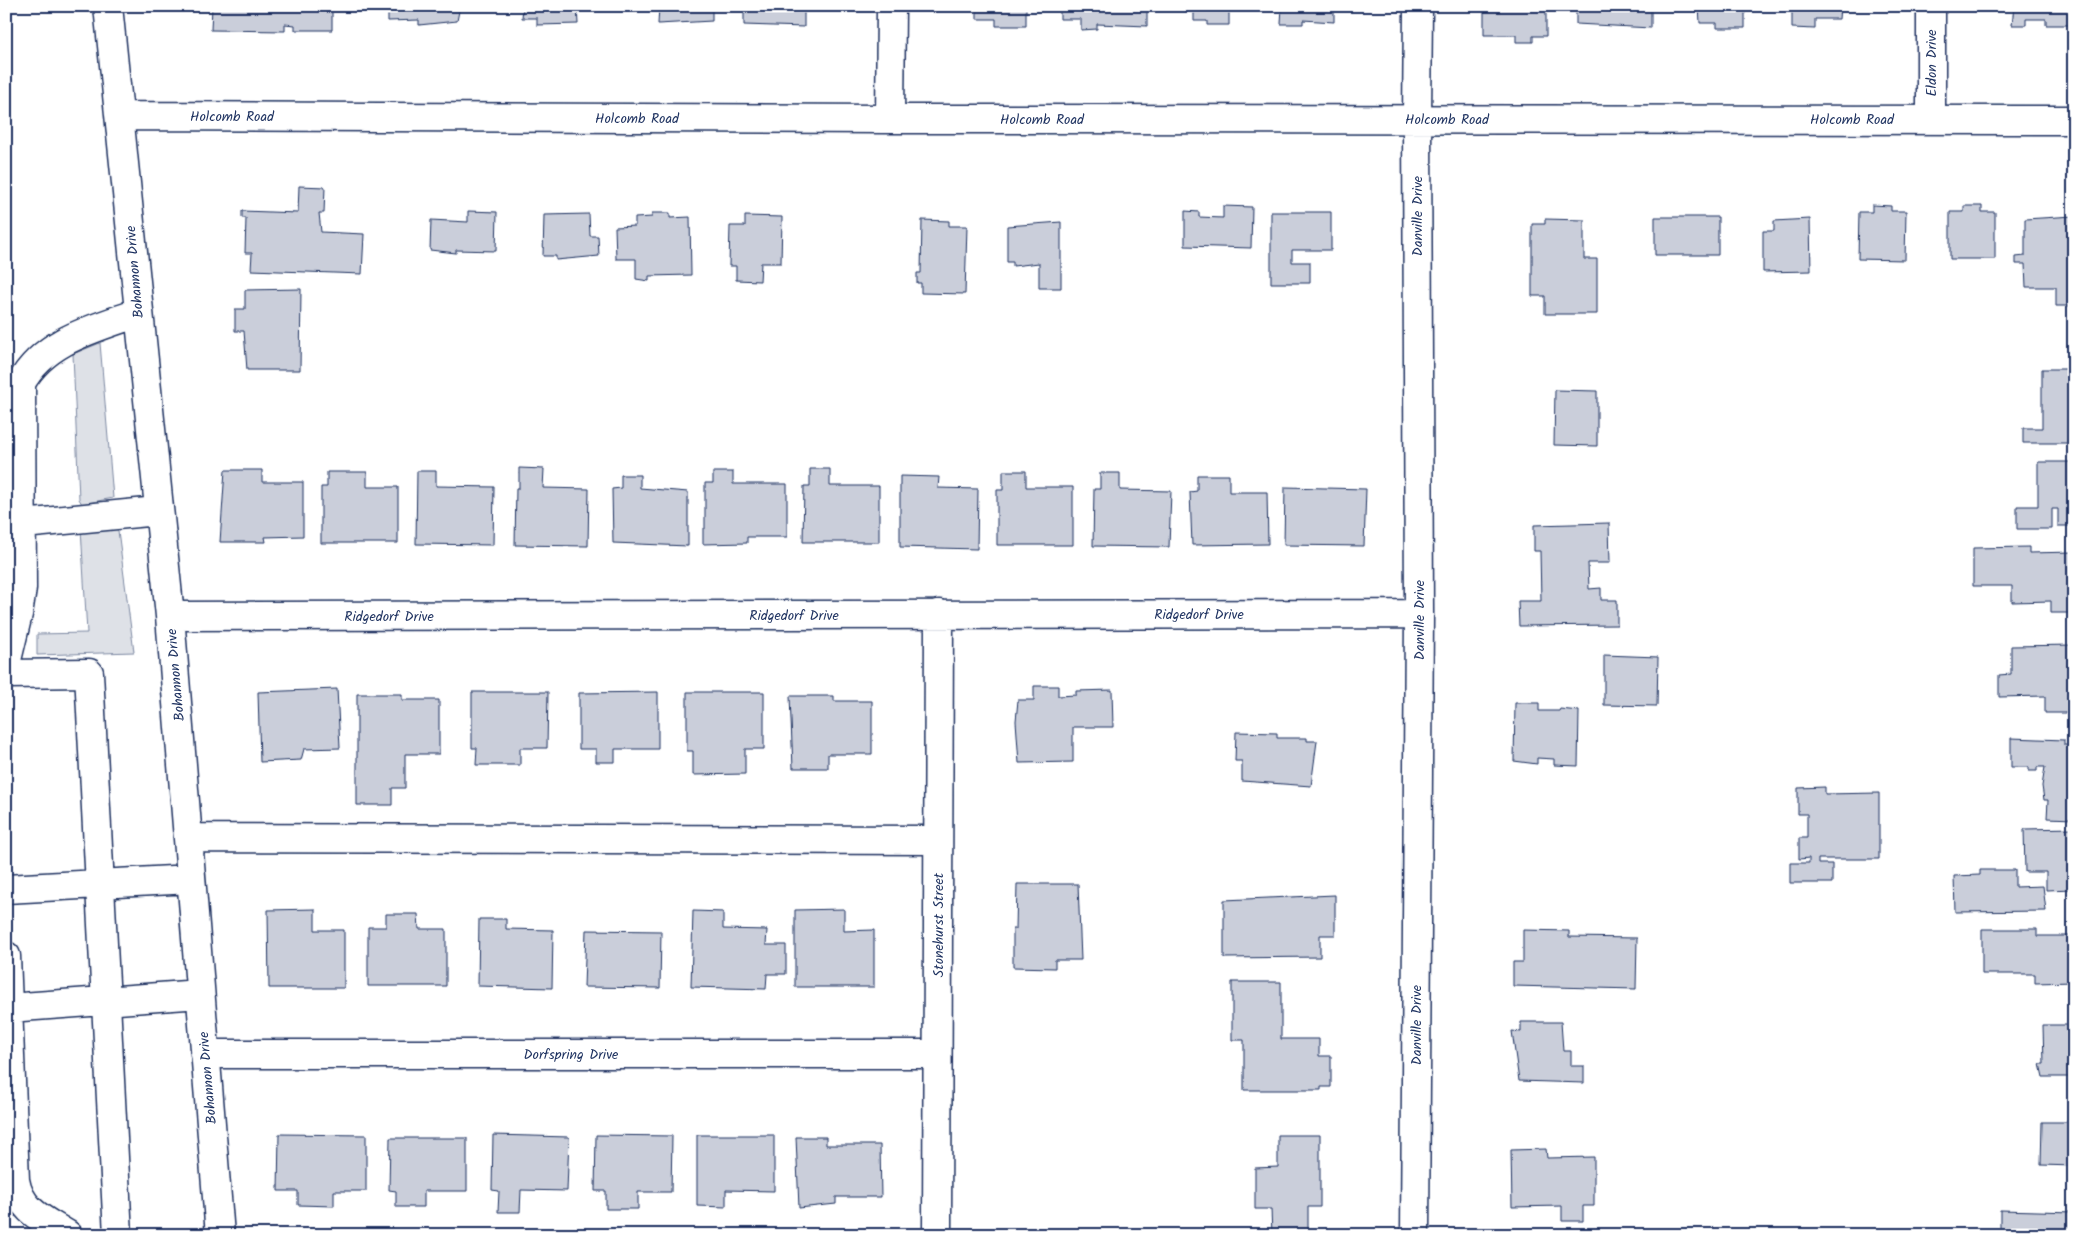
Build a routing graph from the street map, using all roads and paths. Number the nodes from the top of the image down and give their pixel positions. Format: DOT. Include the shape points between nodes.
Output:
graph roads {
  1 [pos="108,6"];
  2 [pos="891,6"];
  3 [pos="1418,6"];
  4 [pos="1931,6"];
  5 [pos="120,116"];
  6 [pos="890,119"];
  7 [pos="1417,119"];
  8 [pos="1931,119"];
  9 [pos="2074,120"];
  10 [pos="138,313"];
  11 [pos="158,511"];
  12 [pos="23,524"];
  13 [pos="939,614"];
  14 [pos="1419,614"];
  15 [pos="170,616"];
  16 [pos="6,664"];
  17 [pos="6,674"];
  18 [pos="188,838"];
  19 [pos="938,840"];
  20 [pos="191,879"];
  21 [pos="100,884"];
  22 [pos="6,889"];
  23 [pos="6,956"];
  24 [pos="200,994"];
  25 [pos="107,1002"];
  26 [pos="8,1008"];
  27 [pos="205,1054"];
  28 [pos="937,1054"];
  29 [pos="68,1235"];
  30 [pos="118,1235"];
  31 [pos="220,1235"];
  32 [pos="937,1235"];
  33 [pos="1415,1235"];
  1 -- 5 [label="street"];
  2 -- 6 [label="street"];
  3 -- 7 [label="street, Danville Drive"];
  4 -- 8 [label="street, Eldon Drive"];
  5 -- 6 [label="street, Holcomb Road"];
  5 -- 10 [label="street, Bohannon Drive"];
  6 -- 7 [label="street, Holcomb Road"];
  7 -- 8 [label="street, Holcomb Road"];
  7 -- 14 [label="street, Danville Drive"];
  8 -- 9 [label="street, Holcomb Road"];
  10 -- 11 [label="street, Bohannon Drive"];
  10 -- 12 [label="street" via="68,338 40,357 21,383"];
  11 -- 12 [label="street"];
  11 -- 15 [label="street, Bohannon Drive"];
  12 -- 16 [label="street" via="22,588"];
  13 -- 14 [label="street, Ridgedorf Drive"];
  13 -- 15 [label="street, Ridgedorf Drive"];
  13 -- 19 [label="street, Stonehurst Street"];
  14 -- 33 [label="street, Danville Drive"];
  15 -- 18 [label="street, Bohannon Drive"];
  17 -- 21 [label="street" via="89,673"];
  18 -- 19 [label="street"];
  18 -- 20 [label="street, Bohannon Drive"];
  19 -- 28 [label="street, Stonehurst Street"];
  20 -- 21 [label="street"];
  20 -- 24 [label="street, Bohannon Drive"];
  21 -- 22 [label="street"];
  21 -- 25 [label="street"];
  23 -- 26 [label="street"];
  24 -- 25 [label="street"];
  24 -- 27 [label="street, Bohannon Drive"];
  25 -- 26 [label="street"];
  25 -- 30 [label="street"];
  26 -- 29 [label="street" via="17,1193 25,1206"];
  27 -- 28 [label="street, Dorfspring Drive"];
  27 -- 31 [label="street, Bohannon Drive"];
  28 -- 32 [label="street, Stonehurst Street"];
}
